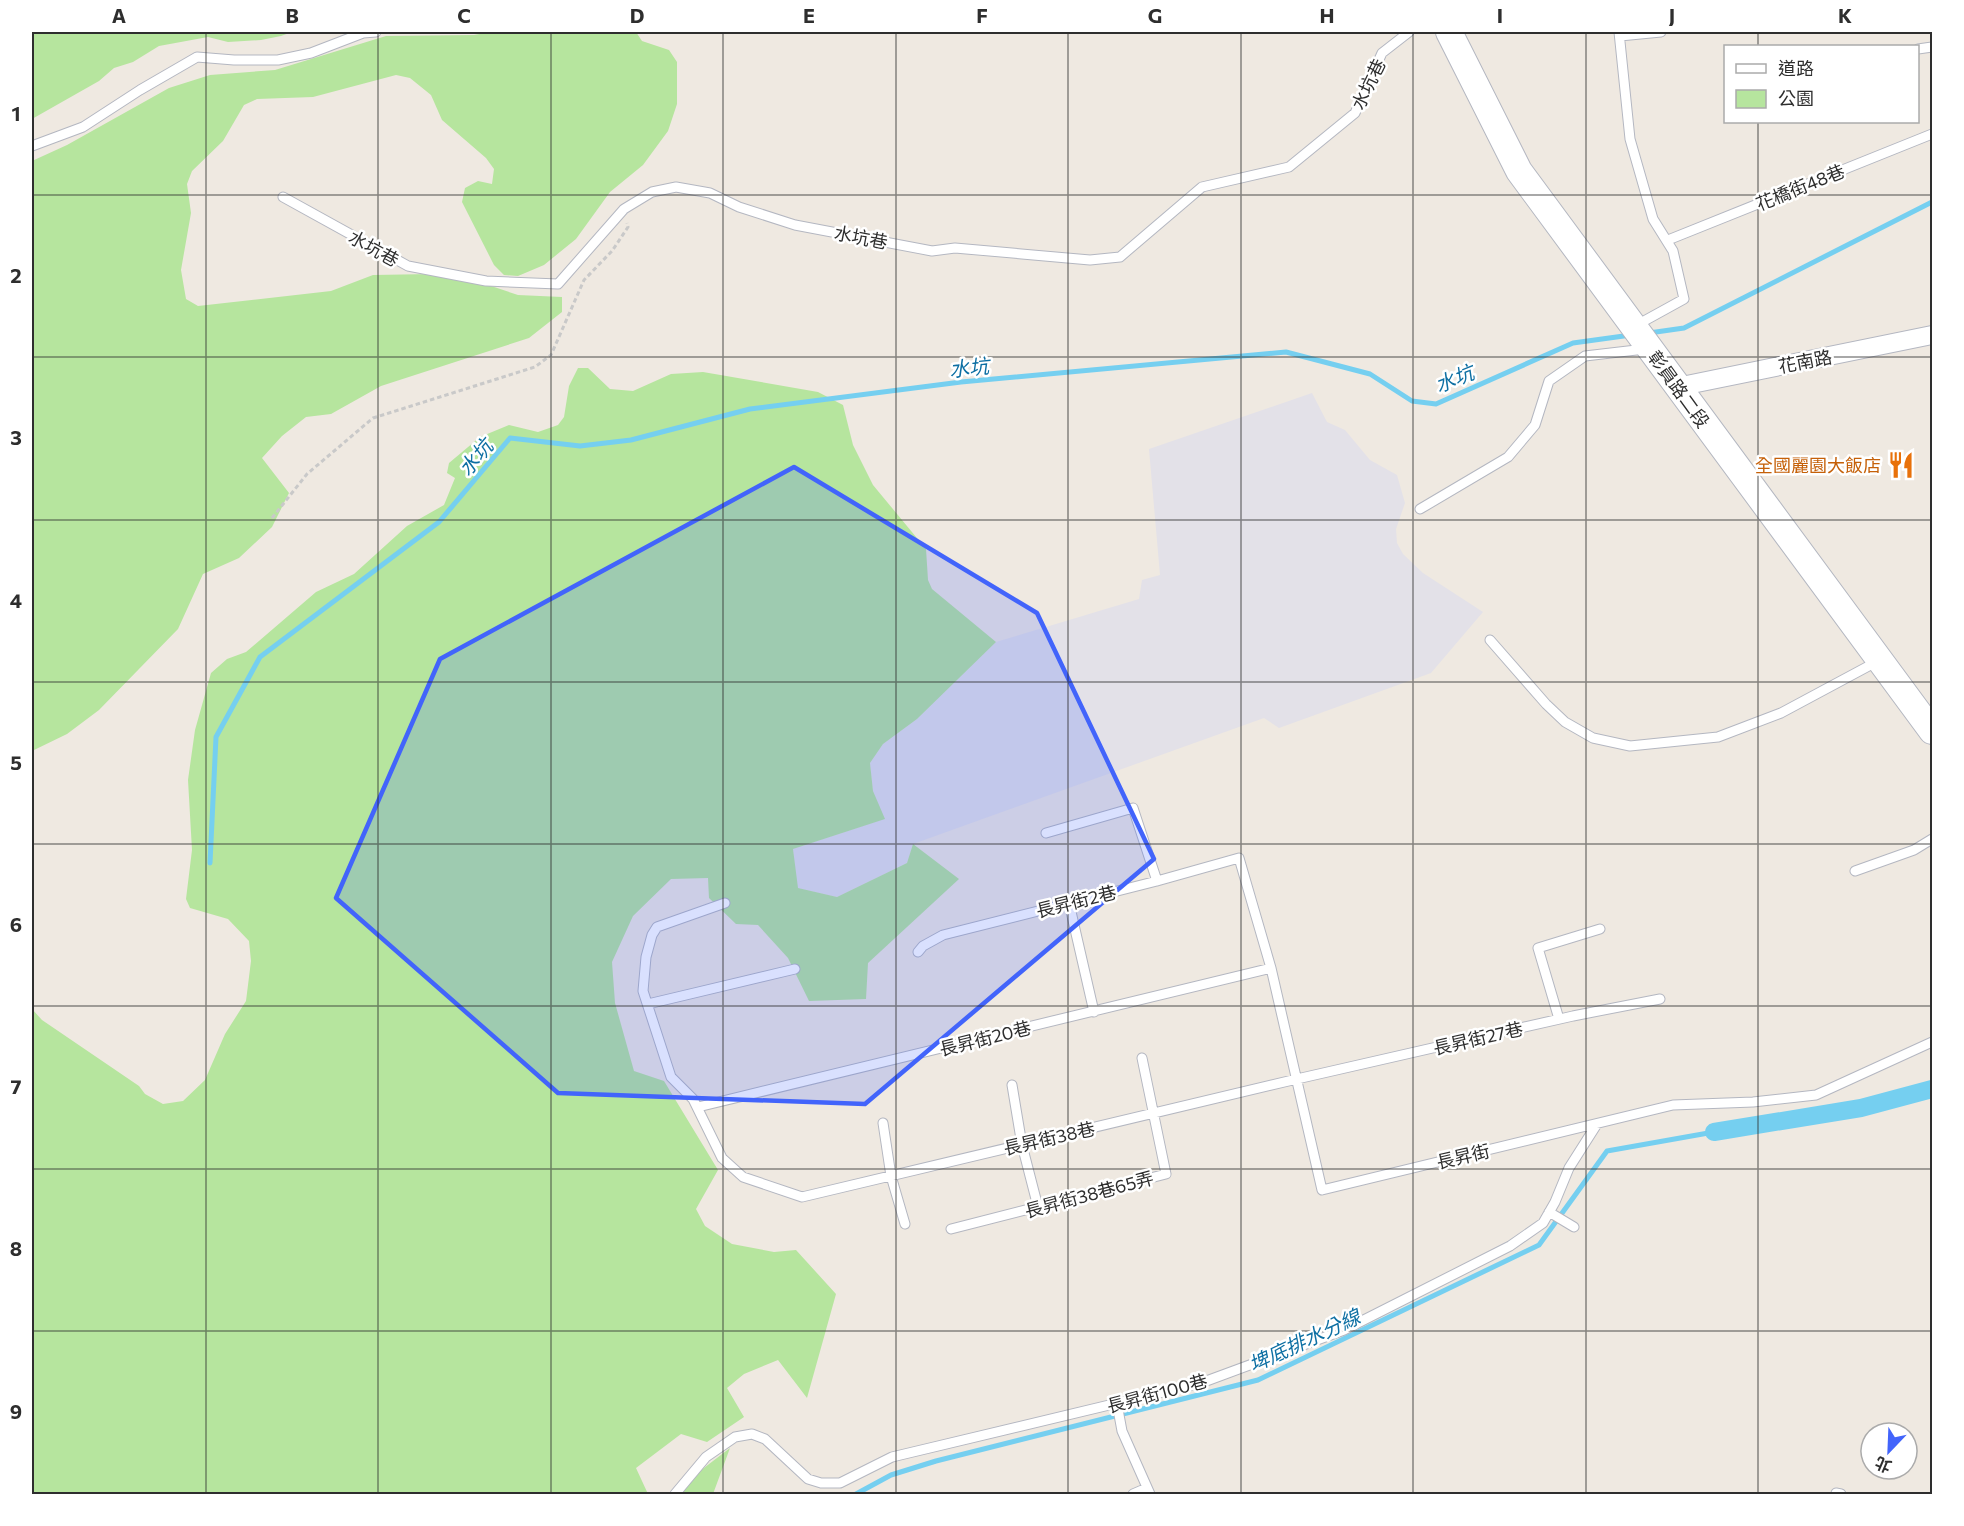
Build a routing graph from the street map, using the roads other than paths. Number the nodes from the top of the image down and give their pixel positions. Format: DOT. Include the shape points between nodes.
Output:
graph roads {
  1 [pos="376,32"];
  2 [pos="1409,32"];
  3 [pos="1449,32"];
  4 [pos="1661,32"];
  5 [pos="1620,34"];
  6 [pos="1932,134"];
  7 [pos="32,146"];
  8 [pos="283,197"];
  9 [pos="1668,240"];
  10 [pos="1633,327"];
  11 [pos="1932,335"];
  12 [pos="1649,348"];
  13 [pos="1677,387"];
  14 [pos="1420,509"];
  15 [pos="1490,640"];
  16 [pos="1880,661"];
  17 [pos="1932,731"];
  18 [pos="1046,833"];
  19 [pos="1932,839"];
  20 [pos="1239,858"];
  21 [pos="1855,871"];
  22 [pos="1157,881"];
  23 [pos="725,903"];
  24 [pos="1069,903"];
  25 [pos="1600,929"];
  26 [pos="918,952"];
  27 [pos="795,969"];
  28 [pos="1271,969"];
  29 [pos="1660,999"];
  30 [pos="648,1004"];
  31 [pos="1094,1012"];
  32 [pos="1559,1019"];
  33 [pos="1932,1042"];
  34 [pos="1142,1058"];
  35 [pos="1298,1079"];
  36 [pos="1012,1085"];
  37 [pos="698,1107"];
  38 [pos="1153,1113"];
  39 [pos="883,1123"];
  40 [pos="1597,1124"];
  41 [pos="1022,1144"];
  42 [pos="891,1176"];
  43 [pos="1038,1207"];
  44 [pos="1549,1212"];
  45 [pos="905,1224"];
  46 [pos="1574,1227"];
  47 [pos="951,1230"];
  48 [pos="1117,1404"];
  49 [pos="1149,1491"];
  50 [pos="675,1494"];
  51 [pos="1133,1494"];
  1 -- 7 [label="lane" via="279,60 198,57 83,127"];
  2 -- 8 [label="lane, 水坑巷" via="1382,53 1355,113 1289,167 1202,186 1120,257 1090,260 955,248 932,250 795,225 710,193 676,187 652,192 624,209 558,284 486,281 408,266"];
  3 -- 10 [label="main road, 彰員路二段" via="1519,171"];
  4 -- 5 [label="lane"];
  5 -- 9 [label="lane" via="1630,139 1653,219"];
  6 -- 9 [label="lane, 花橋街48巷"];
  9 -- 10 [label="lane" via="1684,299"];
  10 -- 12 [label="main road, 彰員路二段"];
  11 -- 13 [label="street, 花南路"];
  12 -- 13 [label="main road, 彰員路二段"];
  12 -- 14 [label="lane" via="1585,356 1549,381 1535,425 1508,457"];
  13 -- 16 [label="main road, 彰員路二段"];
  15 -- 16 [label="lane" via="1565,722 1593,738 1630,746 1718,737 1781,713"];
  16 -- 17 [label="main road, 彰員路二段"];
  18 -- 22 [label="lane" via="1133,808"];
  19 -- 21 [label="lane" via="1914,850"];
  20 -- 22 [label="lane, 長昇街2巷"];
  20 -- 28 [label="lane, 長昇街"];
  22 -- 24 [label="lane, 長昇街2巷"];
  23 -- 30 [label="lane" via="657,927 646,957 643,992"];
  24 -- 26 [label="lane, 長昇街2巷" via="943,935"];
  24 -- 31 [label="lane"];
  25 -- 32 [label="lane" via="1538,948"];
  27 -- 30 [label="lane"];
  28 -- 31 [label="lane, 長昇街20巷"];
  28 -- 35 [label="lane, 長昇街"];
  29 -- 32 [label="lane, 長昇街27巷"];
  30 -- 37 [label="lane" via="671,1077"];
  31 -- 37 [label="lane, 長昇街20巷"];
  32 -- 35 [label="lane, 長昇街27巷"];
  33 -- 40 [label="lane, 長昇街" via="1816,1095 1673,1105"];
  34 -- 38 [label="lane"];
  35 -- 38 [label="lane, 長昇街38巷"];
  35 -- 40 [label="lane, 長昇街" via="1322,1190"];
  36 -- 41 [label="lane"];
  37 -- 42 [label="lane, 長昇街38巷" via="722,1158 743,1177 802,1197"];
  38 -- 41 [label="lane, 長昇街38巷"];
  38 -- 43 [label="lane, 長昇街38巷65弄" via="1166,1174"];
  39 -- 42 [label="lane"];
  40 -- 44 [label="lane, 長昇街100巷" via="1569,1168"];
  41 -- 42 [label="lane, 長昇街38巷"];
  41 -- 43 [label="lane"];
  42 -- 45 [label="lane"];
  43 -- 47 [label="lane, 長昇街38巷65弄"];
  44 -- 46 [label="lane"];
  44 -- 48 [label="lane, 長昇街100巷" via="1543,1223 1510,1246 1344,1330 1201,1383"];
  48 -- 49 [label="lane" via="1122,1431"];
  48 -- 50 [label="lane, 長昇街100巷" via="892,1457 840,1483 808,1479 765,1439 753,1434 735,1437 706,1456"];
  49 -- 51 [label="lane"];
}
